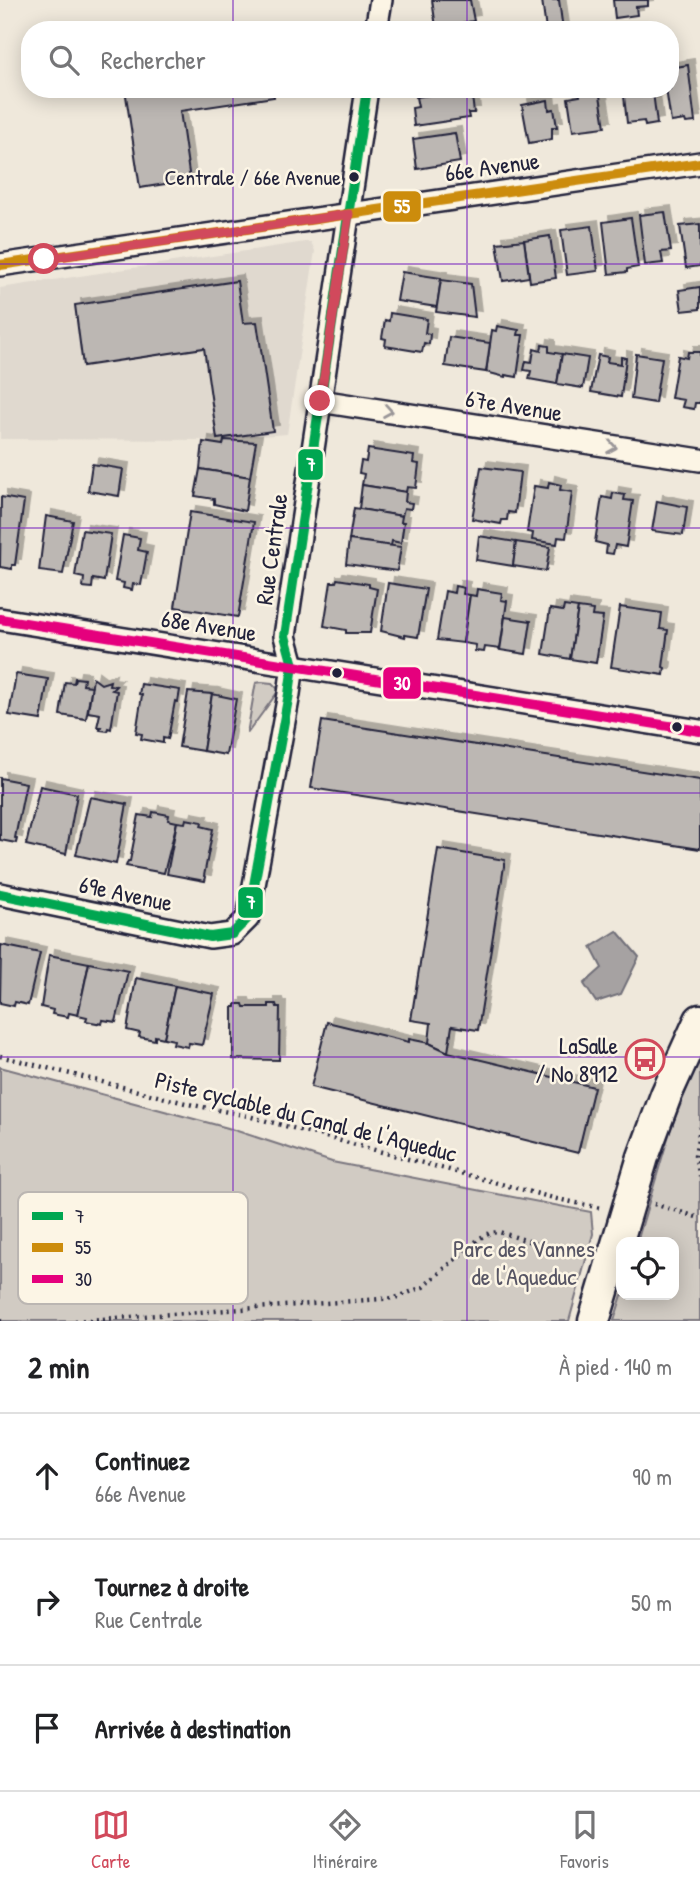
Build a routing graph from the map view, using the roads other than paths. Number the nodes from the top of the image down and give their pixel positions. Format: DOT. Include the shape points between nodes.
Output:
graph roads {
  1 [pos="381,0"];
  2 [pos="378,21"];
  3 [pos="366,98"];
  4 [pos="700,163"];
  5 [pos="349,214"];
  6 [pos="0,265"];
  7 [pos="320,401"];
  8 [pos="700,460"];
  9 [pos="0,620"];
  10 [pos="293,665"];
  11 [pos="700,731"];
  12 [pos="0,894"];
  13 [pos="240,928"];
  14 [pos="700,1020"];
  15 [pos="594,1321"];
  1 -- 2 [label="street"];
  3 -- 5 [label="street, Rue Centrale"];
  4 -- 5 [label="street, 66e Avenue"];
  5 -- 6 [label="street, 66e Avenue"];
  5 -- 7 [label="street, Rue Centrale"];
  7 -- 8 [label="street, 67e Avenue, one-way"];
  7 -- 10 [label="street, Rue Centrale" via="285,636"];
  9 -- 10 [label="street, 68e Avenue"];
  10 -- 11 [label="street, 68e Avenue"];
  10 -- 13 [label="street, Rue Centrale" via="253,898"];
  12 -- 13 [label="street, 69e Avenue" via="210,937"];
  14 -- 15 [label="main road" via="643,1157"];
}
